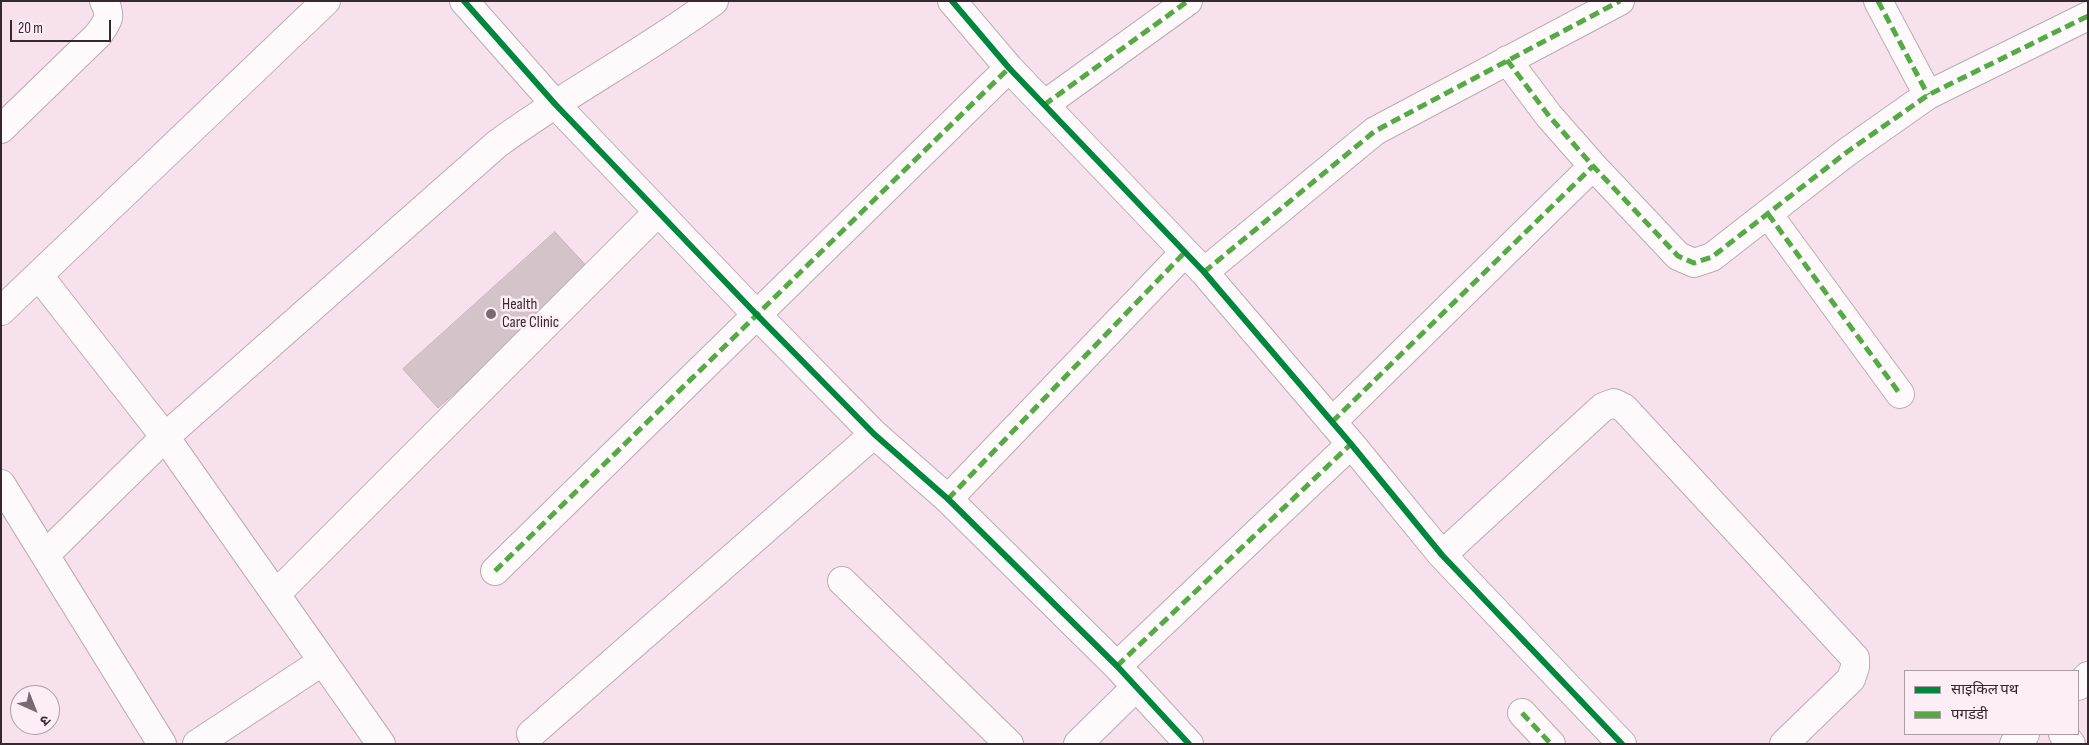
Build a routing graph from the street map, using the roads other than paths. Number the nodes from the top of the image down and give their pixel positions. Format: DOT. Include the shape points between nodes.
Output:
graph roads {
  1 [pos="104,1"];
  2 [pos="326,1"];
  3 [pos="464,1"];
  4 [pos="952,1"];
  5 [pos="1188,1"];
  6 [pos="1620,1"];
  7 [pos="1878,1"];
  8 [pos="704,4"];
  9 [pos="2077,13"];
  10 [pos="1507,60"];
  11 [pos="1009,68"];
  12 [pos="1928,95"];
  13 [pos="554,104"];
  14 [pos="1044,105"];
  15 [pos="1,129"];
  16 [pos="1593,166"];
  17 [pos="658,212"];
  18 [pos="1768,214"];
  19 [pos="1185,252"];
  20 [pos="1204,272"];
  21 [pos="39,276"];
  22 [pos="1,311"];
  23 [pos="757,315"];
  24 [pos="1900,394"];
  25 [pos="1332,422"];
  26 [pos="874,434"];
  27 [pos="164,437"];
  28 [pos="1351,444"];
  29 [pos="1,484"];
  30 [pos="948,499"];
  31 [pos="46,554"];
  32 [pos="1442,555"];
  33 [pos="495,572"];
  34 [pos="842,581"];
  35 [pos="276,594"];
  36 [pos="323,661"];
  37 [pos="1117,666"];
  38 [pos="2088,676"];
  39 [pos="2079,685"];
  40 [pos="1136,687"];
  41 [pos="1522,713"];
  42 [pos="531,734"];
  43 [pos="2024,735"];
  44 [pos="162,744"];
  45 [pos="197,744"];
  46 [pos="381,744"];
  47 [pos="1009,744"];
  48 [pos="1078,744"];
  49 [pos="1189,744"];
  50 [pos="1552,744"];
  51 [pos="1622,744"];
  52 [pos="1784,744"];
  53 [pos="2014,744"];
  1 -- 15 [label="street" via="109,12 107,23 98,35"];
  2 -- 21 [label="street"];
  3 -- 13 [label="street"];
  4 -- 11 [label="street"];
  5 -- 14 [label="street"];
  6 -- 10 [label="street"];
  7 -- 12 [label="street"];
  8 -- 13 [label="street" via="583,88"];
  9 -- 12 [label="street"];
  10 -- 16 [label="street" via="1549,116"];
  10 -- 20 [label="street" via="1375,130"];
  11 -- 14 [label="street"];
  11 -- 23 [label="street"];
  12 -- 18 [label="street" via="1847,152"];
  13 -- 17 [label="street"];
  13 -- 27 [label="street" via="497,144"];
  14 -- 19 [label="street"];
  16 -- 18 [label="street" via="1678,256 1694,263 1712,257"];
  16 -- 25 [label="street"];
  17 -- 23 [label="street"];
  17 -- 35 [label="street"];
  18 -- 24 [label="street"];
  19 -- 20 [label="street"];
  19 -- 30 [label="street"];
  20 -- 25 [label="street"];
  21 -- 22 [label="street"];
  21 -- 27 [label="street"];
  23 -- 26 [label="street"];
  23 -- 33 [label="street"];
  25 -- 28 [label="street"];
  26 -- 30 [label="street"];
  26 -- 42 [label="street"];
  27 -- 31 [label="street"];
  27 -- 35 [label="street"];
  28 -- 32 [label="street"];
  28 -- 37 [label="street"];
  29 -- 31 [label="street"];
  30 -- 37 [label="street"];
  31 -- 44 [label="street"];
  32 -- 51 [label="street"];
  32 -- 52 [label="street" via="1603,407 1614,403 1624,408 1855,658 1851,679"];
  34 -- 47 [label="street"];
  35 -- 36 [label="street"];
  36 -- 45 [label="street"];
  36 -- 46 [label="street"];
  37 -- 40 [label="street"];
  38 -- 39 [label="street"];
  40 -- 48 [label="street"];
  40 -- 49 [label="street"];
  41 -- 50 [label="street"];
  43 -- 53 [label="street"];
}
